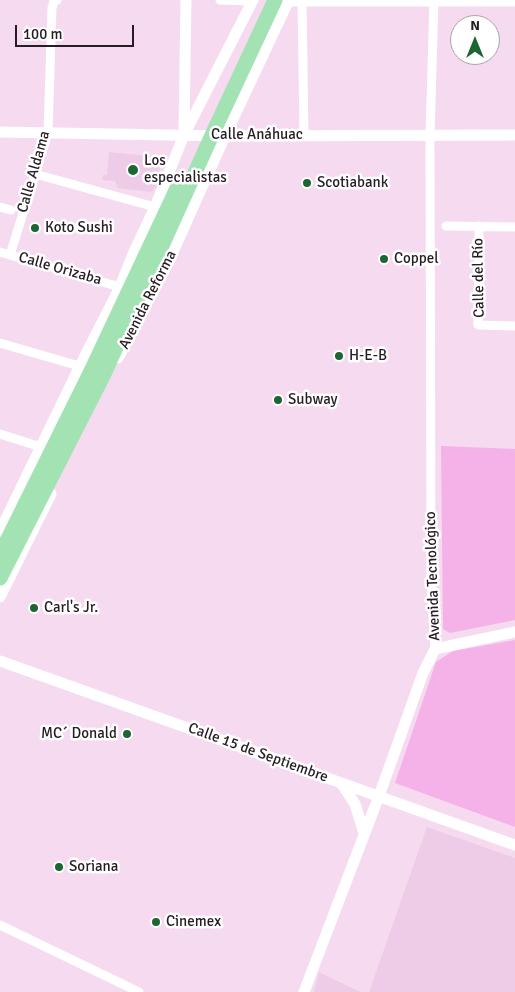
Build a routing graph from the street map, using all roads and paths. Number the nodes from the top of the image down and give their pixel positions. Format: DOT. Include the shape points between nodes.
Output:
graph roads {
  1 [pos="57,0"];
  2 [pos="186,0"];
  3 [pos="220,0"];
  4 [pos="257,0"];
  5 [pos="284,1"];
  6 [pos="434,1"];
  7 [pos="302,2"];
  8 [pos="515,2"];
  9 [pos="0,132"];
  10 [pos="48,133"];
  11 [pos="515,134"];
  12 [pos="184,135"];
  13 [pos="213,135"];
  14 [pos="304,135"];
  15 [pos="430,135"];
  16 [pos="35,174"];
  17 [pos="0,207"];
  18 [pos="155,207"];
  19 [pos="11,210"];
  20 [pos="446,226"];
  21 [pos="479,226"];
  22 [pos="515,227"];
  23 [pos="0,252"];
  24 [pos="10,255"];
  25 [pos="140,268"];
  26 [pos="120,287"];
  27 [pos="515,326"];
  28 [pos="0,343"];
  29 [pos="96,371"];
  30 [pos="0,434"];
  31 [pos="41,447"];
  32 [pos="1,525"];
  33 [pos="0,555"];
  34 [pos="0,578"];
  35 [pos="0,597"];
  36 [pos="515,632"];
  37 [pos="435,649"];
  38 [pos="0,661"];
  39 [pos="340,783"];
  40 [pos="379,796"];
  41 [pos="364,834"];
  42 [pos="515,845"];
  43 [pos="0,926"];
  44 [pos="140,992"];
  45 [pos="304,992"];
  1 -- 10 [label="street, Calle Aldama" via="52,8"];
  2 -- 12 [label="street"];
  3 -- 4 [label="street"];
  4 -- 12 [label="street, Avenida Reforma"];
  4 -- 13 [label="main road, Avenida Reforma"];
  5 -- 7 [label="street"];
  5 -- 13 [label="main road, Avenida Reforma"];
  6 -- 7 [label="street"];
  6 -- 8 [label="street"];
  6 -- 15 [label="street, Avenida Tecnológico"];
  7 -- 14 [label="street"];
  9 -- 10 [label="street, Calle Anáhuac"];
  10 -- 12 [label="street, Calle Anáhuac"];
  10 -- 16 [label="street, Calle Aldama"];
  11 -- 15 [label="street, Calle Anáhuac"];
  12 -- 13 [label="street, Calle Anáhuac"];
  12 -- 18 [label="street, Avenida Reforma"];
  13 -- 14 [label="street, Calle Anáhuac"];
  13 -- 25 [label="main road, Avenida Reforma"];
  13 -- 29 [label="main road, Avenida Reforma"];
  14 -- 15 [label="street, Calle Anáhuac"];
  15 -- 37 [label="street, Avenida Tecnológico" via="431,577"];
  16 -- 18 [label="street"];
  16 -- 24 [label="street, Calle Aldama"];
  17 -- 19 [label="street"];
  18 -- 26 [label="street, Avenida Reforma"];
  20 -- 21 [label="street, Calle del Río"];
  21 -- 22 [label="street, Calle del Río"];
  21 -- 27 [label="street, Calle del Río" via="478,325"];
  23 -- 24 [label="street, Calle Orizaba"];
  24 -- 26 [label="street, Calle Orizaba"];
  25 -- 26 [label="main road" via="131,280"];
  25 -- 29 [label="main road, Avenida Reforma"];
  26 -- 29 [label="street, Avenida Reforma"];
  28 -- 29 [label="street"];
  29 -- 31 [label="street, Avenida Reforma"];
  29 -- 33 [label="main road, Avenida Reforma"];
  29 -- 34 [label="main road, Avenida Reforma"];
  29 -- 35 [label="street, Avenida Reforma"];
  30 -- 31 [label="street"];
  31 -- 32 [label="street, Avenida Reforma"];
  36 -- 37 [label="street"];
  37 -- 40 [label="street, Avenida Tecnológico" via="423,673"];
  38 -- 39 [label="street, Calle 15 de Septiembre"];
  39 -- 40 [label="street, Calle 15 de Septiembre"];
  39 -- 41 [label="street" via="355,804"];
  40 -- 41 [label="street, Avenida Tecnológico"];
  40 -- 42 [label="street, Calle 15 de Septiembre"];
  41 -- 45 [label="street, Avenida Tecnológico"];
  43 -- 44 [label="street"];
}
